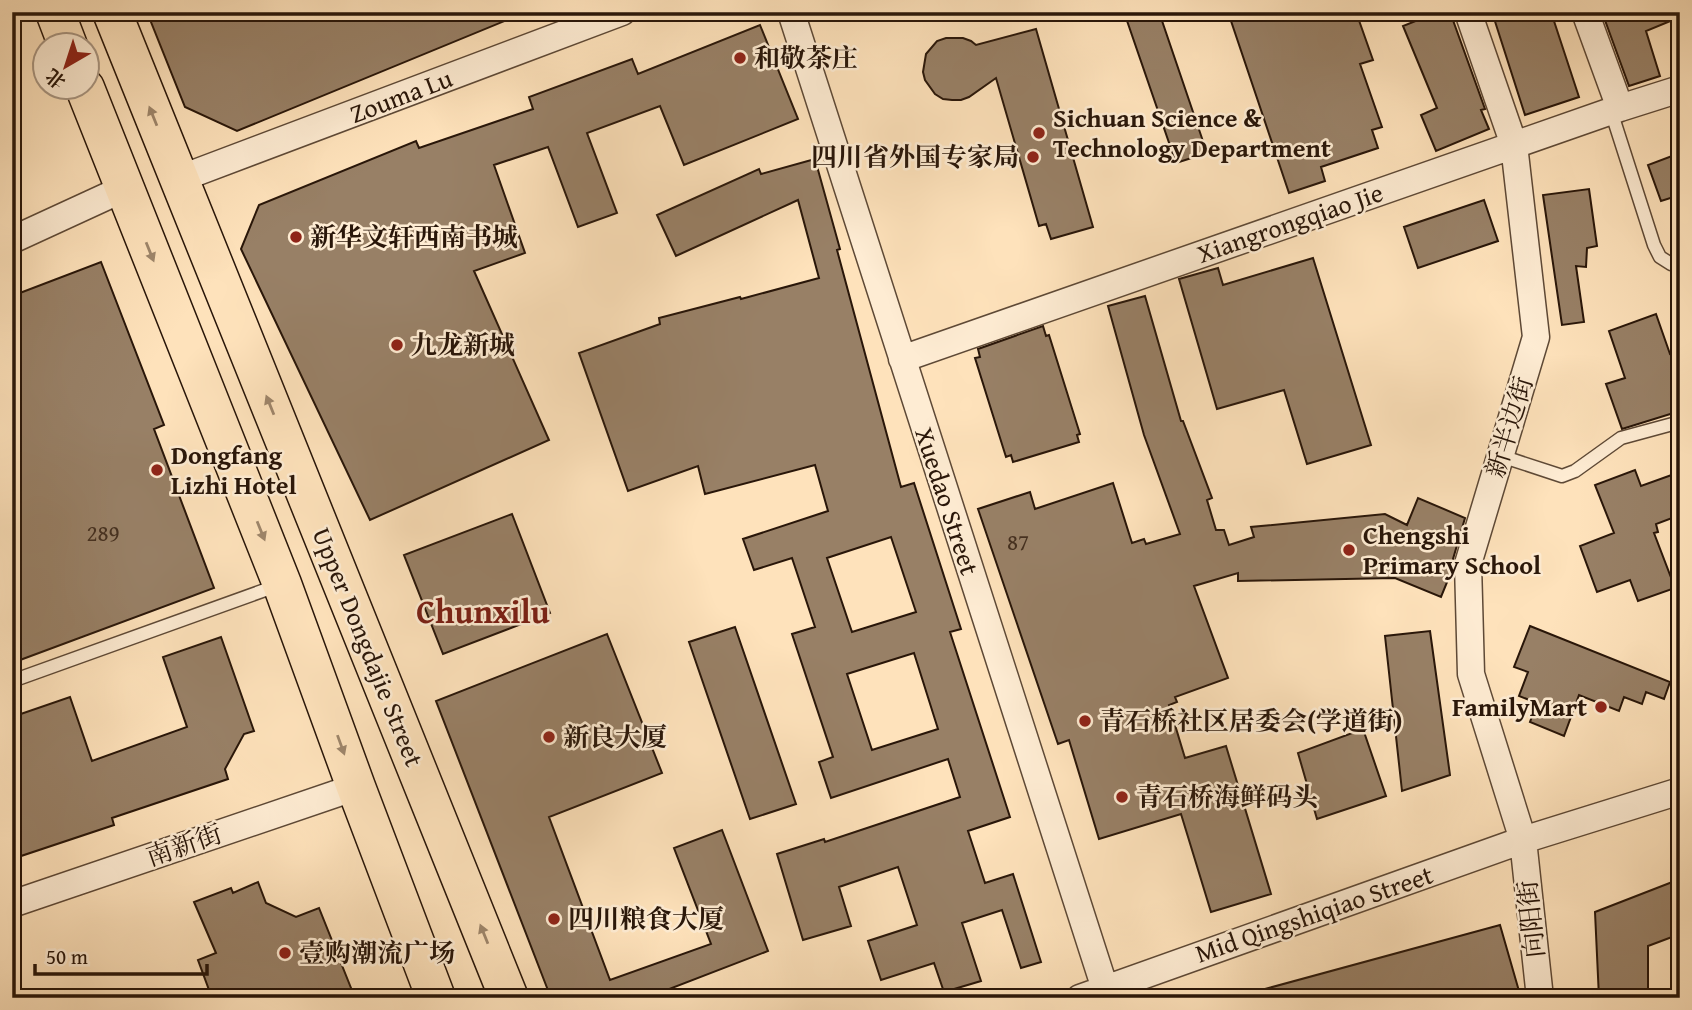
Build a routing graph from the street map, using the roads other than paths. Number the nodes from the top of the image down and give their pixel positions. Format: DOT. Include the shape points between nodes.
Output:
graph roads {
  1 [pos="55,12"];
  2 [pos="112,12"];
  3 [pos="622,12"];
  4 [pos="791,12"];
  5 [pos="1468,12"];
  6 [pos="1585,12"];
  7 [pos="63,32"];
  8 [pos="1680,89"];
  9 [pos="91,102"];
  10 [pos="1615,109"];
  11 [pos="1514,145"];
  12 [pos="179,179"];
  13 [pos="125,188"];
  14 [pos="12,240"];
  15 [pos="1680,261"];
  16 [pos="902,359"];
  17 [pos="1680,422"];
  18 [pos="1501,456"];
  19 [pos="282,584"];
  20 [pos="12,681"];
  21 [pos="356,787"];
  22 [pos="1680,791"];
  23 [pos="1523,841"];
  24 [pos="12,904"];
  25 [pos="1107,993"];
  26 [pos="436,998"];
  27 [pos="509,998"];
  28 [pos="1080,998"];
  29 [pos="1540,998"];
  1 -- 7 [label="main road"];
  12 -- 2 [label="main road, Upper Dongdajie Street, one-way"];
  3 -- 12 [label="street, Zouma Lu"];
  4 -- 16 [label="street, Xuedao Street"];
  5 -- 11 [label="street, 新半边街"];
  6 -- 10 [label="street"];
  8 -- 10 [label="street, Xiangrongqiao Jie"];
  9 -- 13 [label="main road"];
  10 -- 11 [label="street, Xiangrongqiao Jie"];
  10 -- 15 [label="lane" via="1654,245 1660,257 1671,264"];
  11 -- 16 [label="street, Xiangrongqiao Jie"];
  11 -- 18 [label="street, 新半边街" via="1536,337"];
  27 -- 12 [label="main road, Upper Dongdajie Street, one-way"];
  13 -- 14 [label="street"];
  13 -- 19 [label="main road, one-way"];
  16 -- 25 [label="street, Xuedao Street"];
  17 -- 18 [label="lane" via="1621,438 1562,476"];
  18 -- 23 [label="street, 新半边街" via="1468,564 1471,674"];
  19 -- 20 [label="lane"];
  19 -- 21 [label="main road, one-way"];
  21 -- 24 [label="street, 南新街"];
  21 -- 26 [label="main road"];
  22 -- 23 [label="street, Mid Qingshiqiao Street"];
  23 -- 25 [label="street, Mid Qingshiqiao Street"];
  23 -- 29 [label="street, 向阳街"];
  25 -- 28 [label="street, Mid Qingshiqiao Street"];
}
